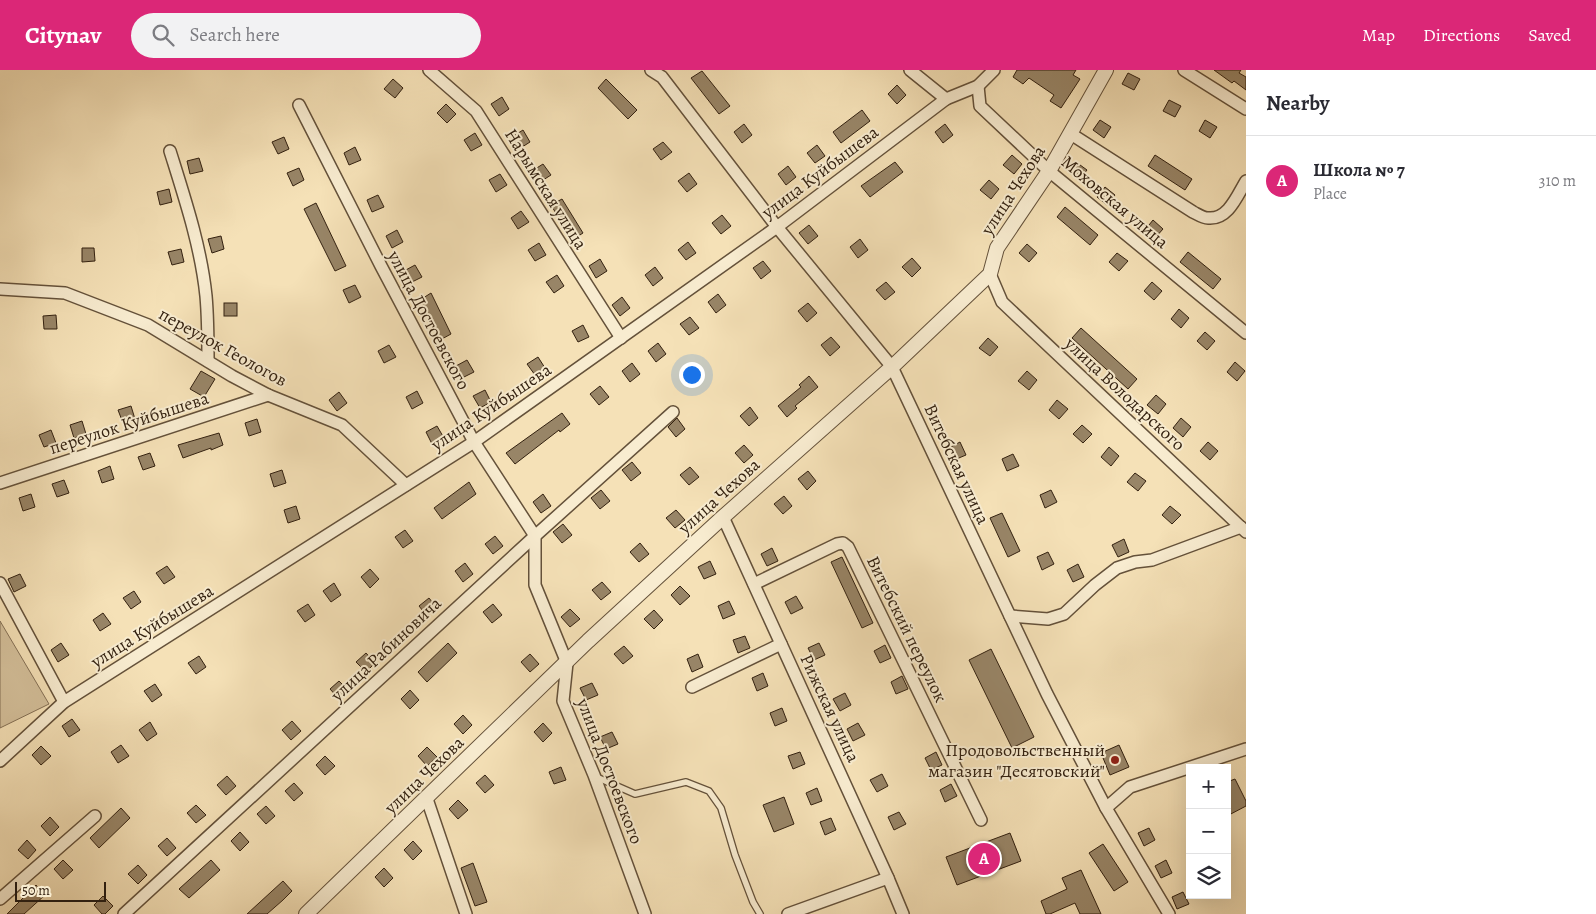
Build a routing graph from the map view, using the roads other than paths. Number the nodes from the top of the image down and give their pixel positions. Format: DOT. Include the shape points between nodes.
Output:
graph roads {
  1 [pos="429,70"];
  2 [pos="651,70"];
  3 [pos="910,70"];
  4 [pos="994,70"];
  5 [pos="1106,70"];
  6 [pos="1184,70"];
  7 [pos="978,86"];
  8 [pos="946,98"];
  9 [pos="299,105"];
  10 [pos="1246,108"];
  11 [pos="1071,134"];
  12 [pos="170,151"];
  13 [pos="1049,171"];
  14 [pos="1246,181"];
  15 [pos="777,227"];
  16 [pos="990,274"];
  17 [pos="0,289"];
  18 [pos="1246,333"];
  19 [pos="620,338"];
  20 [pos="208,362"];
  21 [pos="892,367"];
  22 [pos="268,395"];
  23 [pos="673,412"];
  24 [pos="474,442"];
  25 [pos="0,483"];
  26 [pos="406,485"];
  27 [pos="723,517"];
  28 [pos="1243,530"];
  29 [pos="535,536"];
  30 [pos="0,583"];
  31 [pos="754,584"];
  32 [pos="1010,616"];
  33 [pos="781,644"];
  34 [pos="567,663"];
  35 [pos="692,687"];
  36 [pos="64,702"];
  37 [pos="1246,749"];
  38 [pos="0,762"];
  39 [pos="594,776"];
  40 [pos="427,799"];
  41 [pos="1106,808"];
  42 [pos="95,816"];
  43 [pos="981,820"];
  44 [pos="888,878"];
  45 [pos="0,899"];
  46 [pos="464,913"];
  47 [pos="124,914"];
  48 [pos="306,914"];
  49 [pos="645,914"];
  50 [pos="760,914"];
  51 [pos="788,914"];
  52 [pos="903,914"];
  53 [pos="1169,914"];
  1 -- 19 [label="street, Нарымская улица" via="476,111"];
  2 -- 15 [label="street, Витебская улица" via="662,76"];
  3 -- 8 [label="street"];
  4 -- 7 [label="street, улица Куйбышева"];
  5 -- 11 [label="street, улица Чехова"];
  6 -- 10 [label="street"];
  7 -- 8 [label="street, улица Куйбышева"];
  7 -- 13 [label="street, Моховская улица" via="980,106"];
  8 -- 15 [label="street, улица Куйбышева"];
  9 -- 24 [label="street, улица Достоевского"];
  11 -- 13 [label="street, улица Чехова"];
  11 -- 14 [label="street" via="1206,219 1220,216 1230,207"];
  12 -- 20 [label="street" via="199,253 206,296"];
  13 -- 16 [label="street, улица Чехова" via="997,248"];
  13 -- 18 [label="street, Моховская улица"];
  15 -- 19 [label="street, улица Куйбышева"];
  15 -- 21 [label="street, Витебская улица"];
  16 -- 21 [label="street, улица Чехова"];
  16 -- 28 [label="street, улица Володарского" via="1002,302"];
  17 -- 20 [label="street, переулок Геологов" via="65,293 148,325"];
  19 -- 24 [label="street, улица Куйбышева"];
  20 -- 22 [label="street, переулок Геологов"];
  21 -- 27 [label="street, улица Чехова"];
  21 -- 32 [label="street, Витебская улица"];
  22 -- 25 [label="street, переулок Куйбышева"];
  22 -- 26 [label="street, переулок Геологов" via="342,425"];
  23 -- 29 [label="street, улица Рабиновича"];
  24 -- 26 [label="street, улица Куйбышева"];
  24 -- 29 [label="street, улица Достоевского"];
  26 -- 36 [label="street, улица Куйбышева"];
  27 -- 31 [label="street, Рижская улица"];
  27 -- 34 [label="street, улица Чехова"];
  28 -- 32 [label="street" via="1117,568 1064,614 1048,620"];
  29 -- 34 [label="street, улица Достоевского" via="535,585"];
  29 -- 47 [label="street, улица Рабиновича"];
  30 -- 36 [label="street"];
  31 -- 33 [label="street, Рижская улица"];
  31 -- 43 [label="street, Витебский переулок" via="837,544 848,547"];
  32 -- 41 [label="street, Витебская улица"];
  33 -- 35 [label="street"];
  33 -- 44 [label="street, Рижская улица"];
  34 -- 39 [label="street, улица Достоевского" via="563,702"];
  34 -- 40 [label="street, улица Чехова"];
  36 -- 38 [label="street, улица Куйбышева"];
  37 -- 41 [label="street" via="1130,787"];
  39 -- 49 [label="street, улица Достоевского"];
  39 -- 50 [label="lane" via="635,794 686,782 709,791 721,808 735,855"];
  40 -- 46 [label="street"];
  40 -- 48 [label="street, улица Чехова"];
  41 -- 53 [label="street, Витебская улица"];
  42 -- 45 [label="street"];
  44 -- 51 [label="street"];
  44 -- 52 [label="street, Рижская улица"];
}
